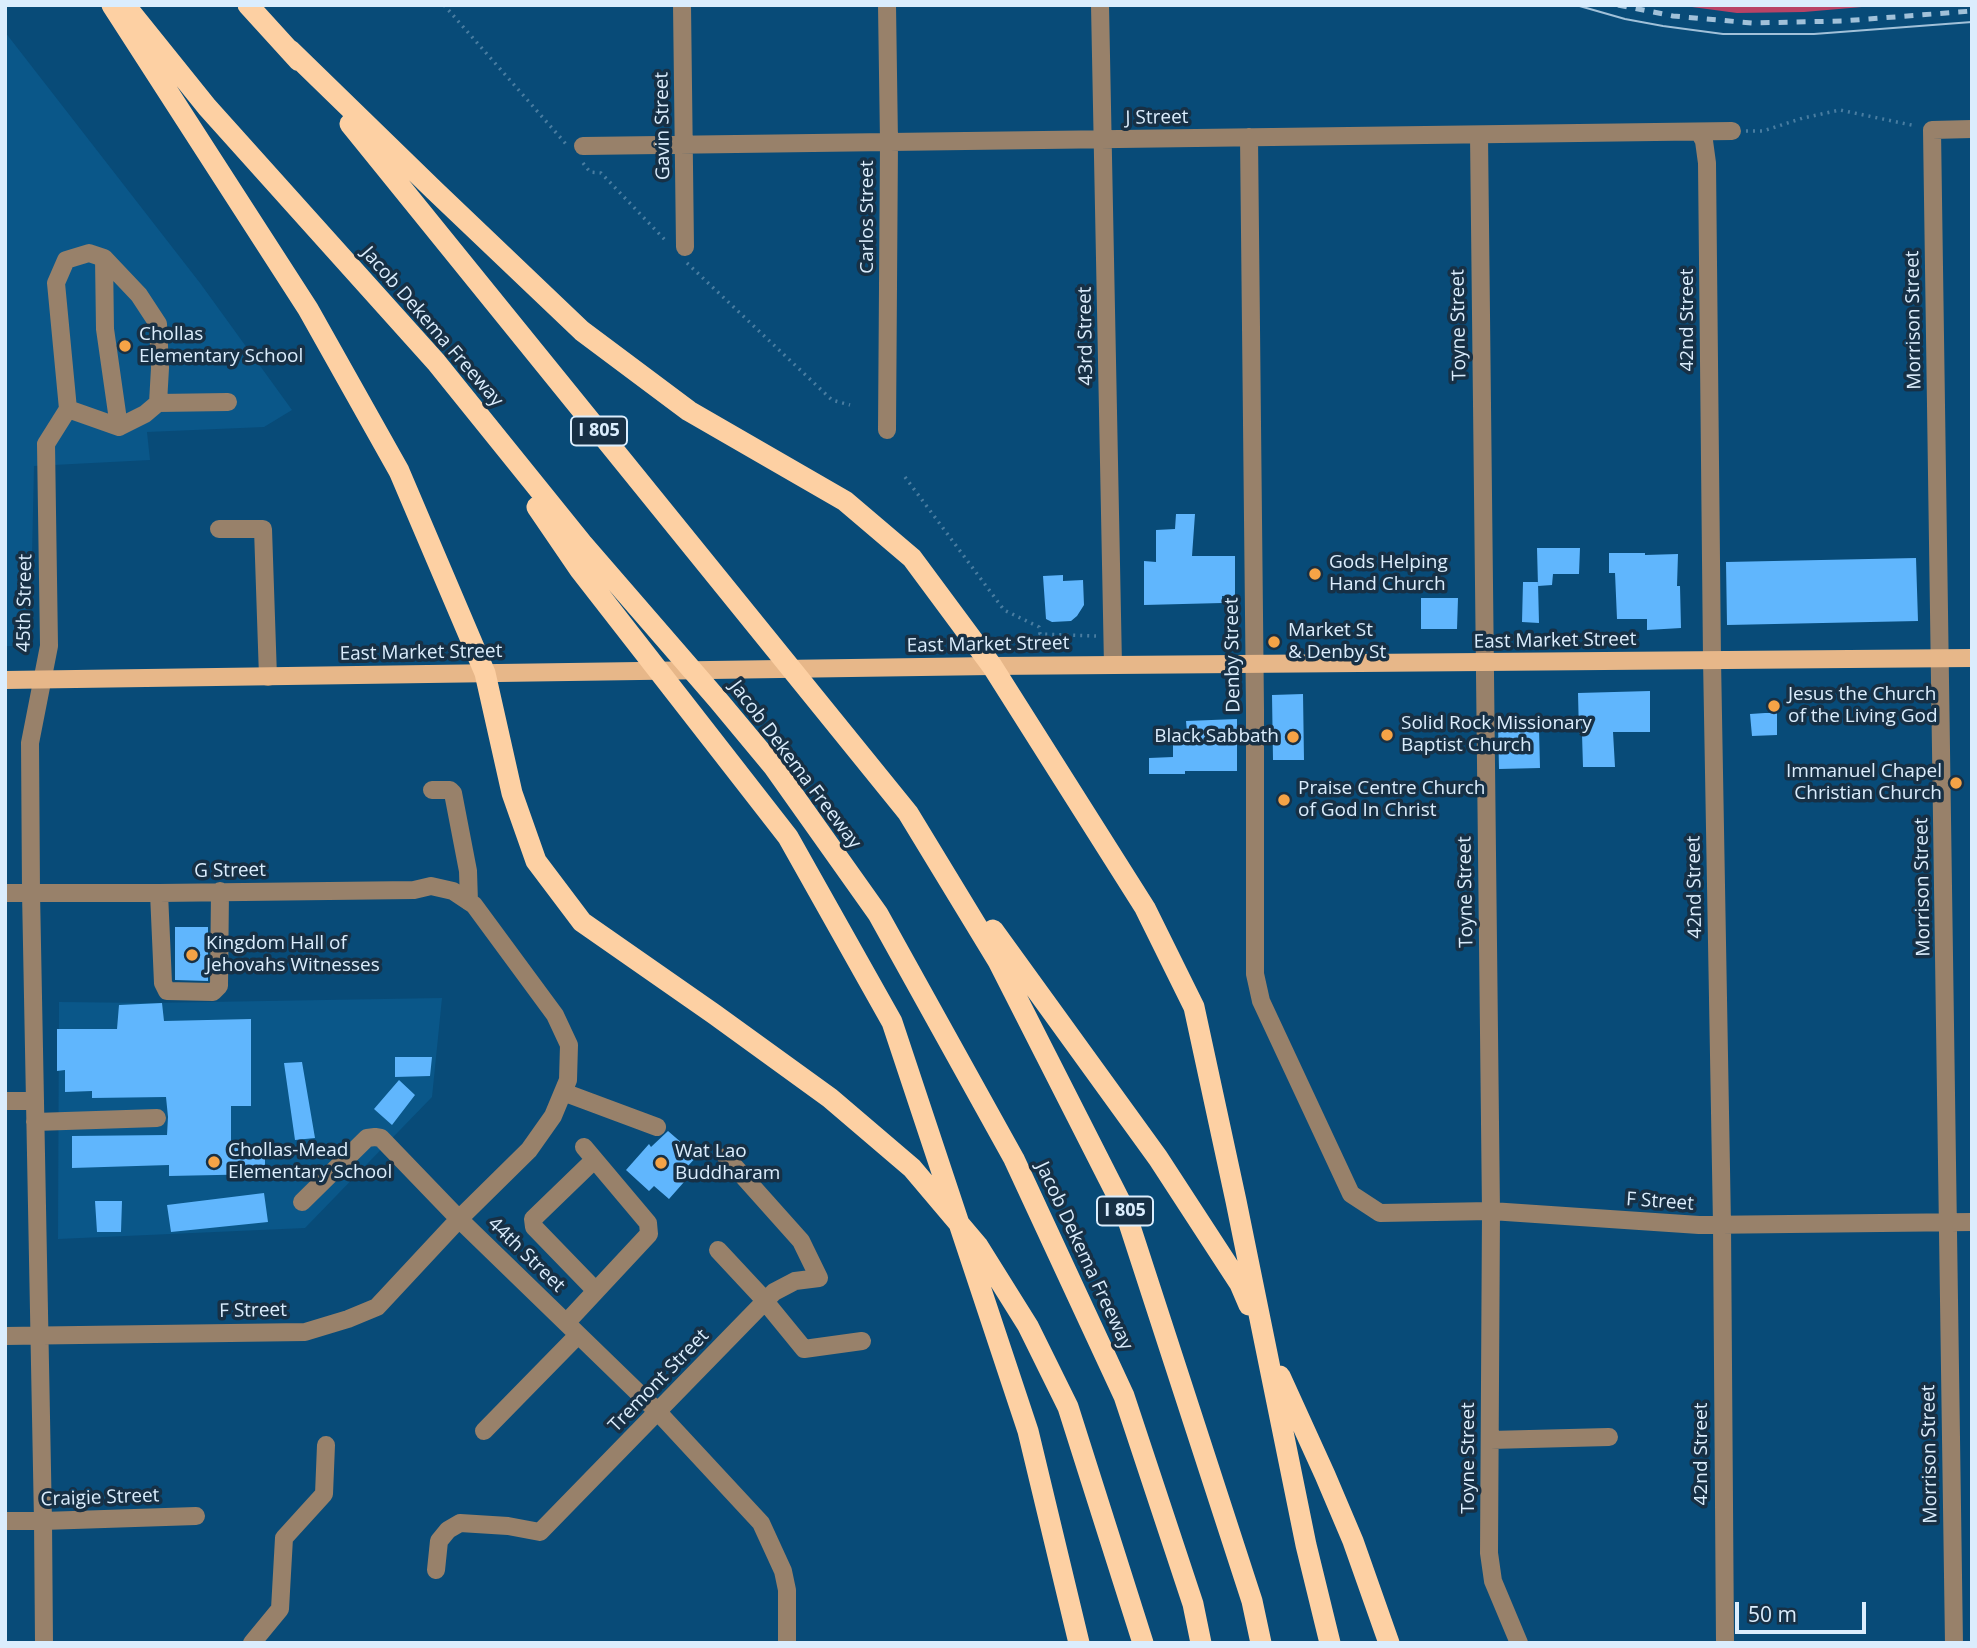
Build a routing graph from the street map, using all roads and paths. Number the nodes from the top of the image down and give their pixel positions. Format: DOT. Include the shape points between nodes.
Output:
graph roads {
  1 [pos="112,5"];
  2 [pos="125,5"];
  3 [pos="248,5"];
  4 [pos="444,5"];
  5 [pos="682,5"];
  6 [pos="887,5"];
  7 [pos="1100,5"];
  8 [pos="290,50"];
  9 [pos="1972,129"];
  10 [pos="1932,130"];
  11 [pos="1732,131"];
  12 [pos="1699,132"];
  13 [pos="1479,135"];
  14 [pos="1249,137"];
  15 [pos="1104,139"];
  16 [pos="889,142"];
  17 [pos="684,145"];
  18 [pos="577,151"];
  19 [pos="679,250"];
  20 [pos="104,258"];
  21 [pos="436,362"];
  22 [pos="229,402"];
  23 [pos="158,403"];
  24 [pos="850,405"];
  25 [pos="68,409"];
  26 [pos="119,428"];
  27 [pos="887,430"];
  28 [pos="905,477"];
  29 [pos="219,529"];
  30 [pos="1113,637"];
  31 [pos="1941,658"];
  32 [pos="1972,658"];
  33 [pos="1712,659"];
  34 [pos="1255,663"];
  35 [pos="1484,663"];
  36 [pos="1113,665"];
  37 [pos="992,666"];
  38 [pos="485,673"];
  39 [pos="268,677"];
  40 [pos="5,680"];
  41 [pos="42,680"];
  42 [pos="432,790"];
  43 [pos="908,813"];
  44 [pos="220,891"];
  45 [pos="453,891"];
  46 [pos="31,892"];
  47 [pos="5,893"];
  48 [pos="159,893"];
  49 [pos="469,902"];
  50 [pos="563,1092"];
  51 [pos="5,1101"];
  52 [pos="34,1101"];
  53 [pos="158,1118"];
  54 [pos="35,1122"];
  55 [pos="657,1127"];
  56 [pos="726,1157"];
  57 [pos="1351,1195"];
  58 [pos="302,1202"];
  59 [pos="1491,1211"];
  60 [pos="459,1219"];
  61 [pos="1972,1222"];
  62 [pos="1948,1223"];
  63 [pos="1722,1225"];
  64 [pos="718,1250"];
  65 [pos="596,1291"];
  66 [pos="765,1302"];
  67 [pos="572,1329"];
  68 [pos="40,1335"];
  69 [pos="5,1336"];
  70 [pos="862,1341"];
  71 [pos="658,1412"];
  72 [pos="484,1431"];
  73 [pos="1609,1437"];
  74 [pos="1490,1440"];
  75 [pos="326,1446"];
  76 [pos="196,1516"];
  77 [pos="5,1521"];
  78 [pos="43,1521"];
  79 [pos="436,1570"];
  80 [pos="44,1643"];
  81 [pos="252,1643"];
  82 [pos="787,1643"];
  83 [pos="1079,1643"];
  84 [pos="1143,1643"];
  85 [pos="1201,1643"];
  86 [pos="1261,1643"];
  87 [pos="1330,1643"];
  88 [pos="1389,1643"];
  89 [pos="1519,1643"];
  90 [pos="1725,1643"];
  91 [pos="1954,1643"];
  1 -- 38 [label="highway" via="308,309 386,448"];
  2 -- 21 [label="highway, Jacob Dekema Freeway" via="207,107"];
  3 -- 8 [label="highway, Jacob Dekema Freeway / I 805"];
  4 -- 18 [label="path"];
  5 -- 17 [label="street, Gavin Street"];
  6 -- 16 [label="street, Carlos Street"];
  7 -- 15 [label="street, 43rd Street"];
  8 -- 37 [label="highway" via="582,331 689,411 845,501 912,558"];
  8 -- 43 [label="highway, Jacob Dekema Freeway / I 805"];
  9 -- 10 [label="street"];
  10 -- 11 [label="path" via="1840,110 1763,131"];
  10 -- 31 [label="street, Morrison Street"];
  11 -- 12 [label="street, J Street"];
  12 -- 13 [label="street, J Street"];
  12 -- 33 [label="street, 42nd Street" via="1707,163"];
  13 -- 14 [label="street, J Street"];
  13 -- 35 [label="street, Toyne Street"];
  14 -- 15 [label="street, J Street"];
  14 -- 34 [label="street, Denby Street"];
  15 -- 16 [label="street, J Street"];
  15 -- 30 [label="street, 43rd Street"];
  16 -- 17 [label="street, J Street"];
  16 -- 27 [label="street, Carlos Street"];
  17 -- 18 [label="street, J Street"];
  17 -- 19 [label="street, Gavin Street"];
  18 -- 19 [label="path" via="590,172 601,173"];
  19 -- 24 [label="path" via="832,400"];
  20 -- 23 [label="street" via="139,295 158,324"];
  20 -- 25 [label="street" via="89,253 66,260 56,283"];
  20 -- 26 [label="street" via="105,329"];
  21 -- 83 [label="highway" via="580,570 788,837 892,1022 1028,1431"];
  21 -- 85 [label="highway, Jacob Dekema Freeway" via="582,543 773,766 878,914 1014,1159 1124,1396 1193,1604"];
  22 -- 23 [label="street"];
  23 -- 26 [label="street"];
  25 -- 26 [label="street"];
  25 -- 41 [label="street, 45th Street" via="46,444 48,646"];
  28 -- 30 [label="path" via="1004,610 1039,627 1040,634"];
  29 -- 39 [label="street" via="263,529"];
  30 -- 36 [label="street, 43rd Street"];
  31 -- 32 [label="main road, East Market Street"];
  31 -- 33 [label="main road, East Market Street"];
  31 -- 62 [label="street, Morrison Street"];
  33 -- 35 [label="main road, East Market Street"];
  33 -- 63 [label="street, 42nd Street"];
  34 -- 35 [label="main road, East Market Street"];
  34 -- 36 [label="main road, East Market Street"];
  34 -- 57 [label="street, Denby Street" via="1255,974 1261,1001"];
  35 -- 59 [label="street, Toyne Street"];
  36 -- 37 [label="main road, East Market Street"];
  37 -- 38 [label="main road, East Market Street"];
  37 -- 87 [label="highway" via="1145,908 1194,1007"];
  38 -- 39 [label="main road, East Market Street"];
  38 -- 84 [label="highway" via="512,793 536,862 582,922 830,1098 912,1168 978,1247 1028,1326 1068,1407"];
  39 -- 41 [label="main road, East Market Street"];
  40 -- 41 [label="main road, East Market Street"];
  41 -- 46 [label="street, 45th Street" via="30,743"];
  42 -- 49 [label="street" via="453,793 468,871"];
  43 -- 86 [label="highway, Jacob Dekema Freeway / I 805" via="998,961 1125,1211 1252,1601"];
  43 -- 88 [label="highway" via="1158,1158 1240,1284 1325,1475"];
  44 -- 45 [label="street, G Street" via="414,890 431,886"];
  44 -- 48 [label="street, G Street"];
  44 -- 48 [label="street" via="219,986 213,992 167,991"];
  45 -- 49 [label="street, 44th Street"];
  46 -- 47 [label="street, G Street"];
  46 -- 48 [label="street, G Street"];
  46 -- 52 [label="street, 45th Street"];
  49 -- 50 [label="street, 44th Street" via="555,1015 569,1045"];
  50 -- 55 [label="street"];
  50 -- 60 [label="street, 44th Street" via="553,1116 529,1150"];
  51 -- 52 [label="street"];
  52 -- 54 [label="street, 45th Street"];
  53 -- 54 [label="street"];
  54 -- 68 [label="street, 45th Street"];
  56 -- 66 [label="street, Tremont Street" via="801,1241 819,1278 795,1281"];
  57 -- 59 [label="street, F Street" via="1380,1213"];
  58 -- 60 [label="street" via="367,1138 375,1137"];
  59 -- 63 [label="street, F Street"];
  59 -- 74 [label="street, Toyne Street"];
  60 -- 67 [label="street, 44th Street"];
  60 -- 68 [label="street, F Street" via="377,1307 316,1329"];
  61 -- 62 [label="street, F Street"];
  62 -- 63 [label="street, F Street"];
  62 -- 91 [label="street, Morrison Street"];
  63 -- 90 [label="street, 42nd Street"];
  64 -- 66 [label="street"];
  65 -- 65 [label="street" via="534,1227 533,1219 589,1153 648,1223 649,1234"];
  65 -- 67 [label="street"];
  66 -- 70 [label="street" via="804,1349"];
  66 -- 71 [label="street, Tremont Street"];
  67 -- 71 [label="street, 44th Street"];
  67 -- 72 [label="street"];
  68 -- 69 [label="street, F Street"];
  68 -- 78 [label="street, 45th Street"];
  71 -- 79 [label="street, Tremont Street" via="540,1532 460,1523 439,1541"];
  71 -- 82 [label="street, 44th Street" via="761,1523 783,1571"];
  73 -- 74 [label="street"];
  74 -- 89 [label="street, Toyne Street" via="1489,1553 1493,1581"];
  75 -- 81 [label="street" via="324,1493 284,1538 280,1609"];
  76 -- 78 [label="street, Craigie Street"];
  77 -- 78 [label="street, Craigie Street"];
  78 -- 80 [label="street, 45th Street"];
}
